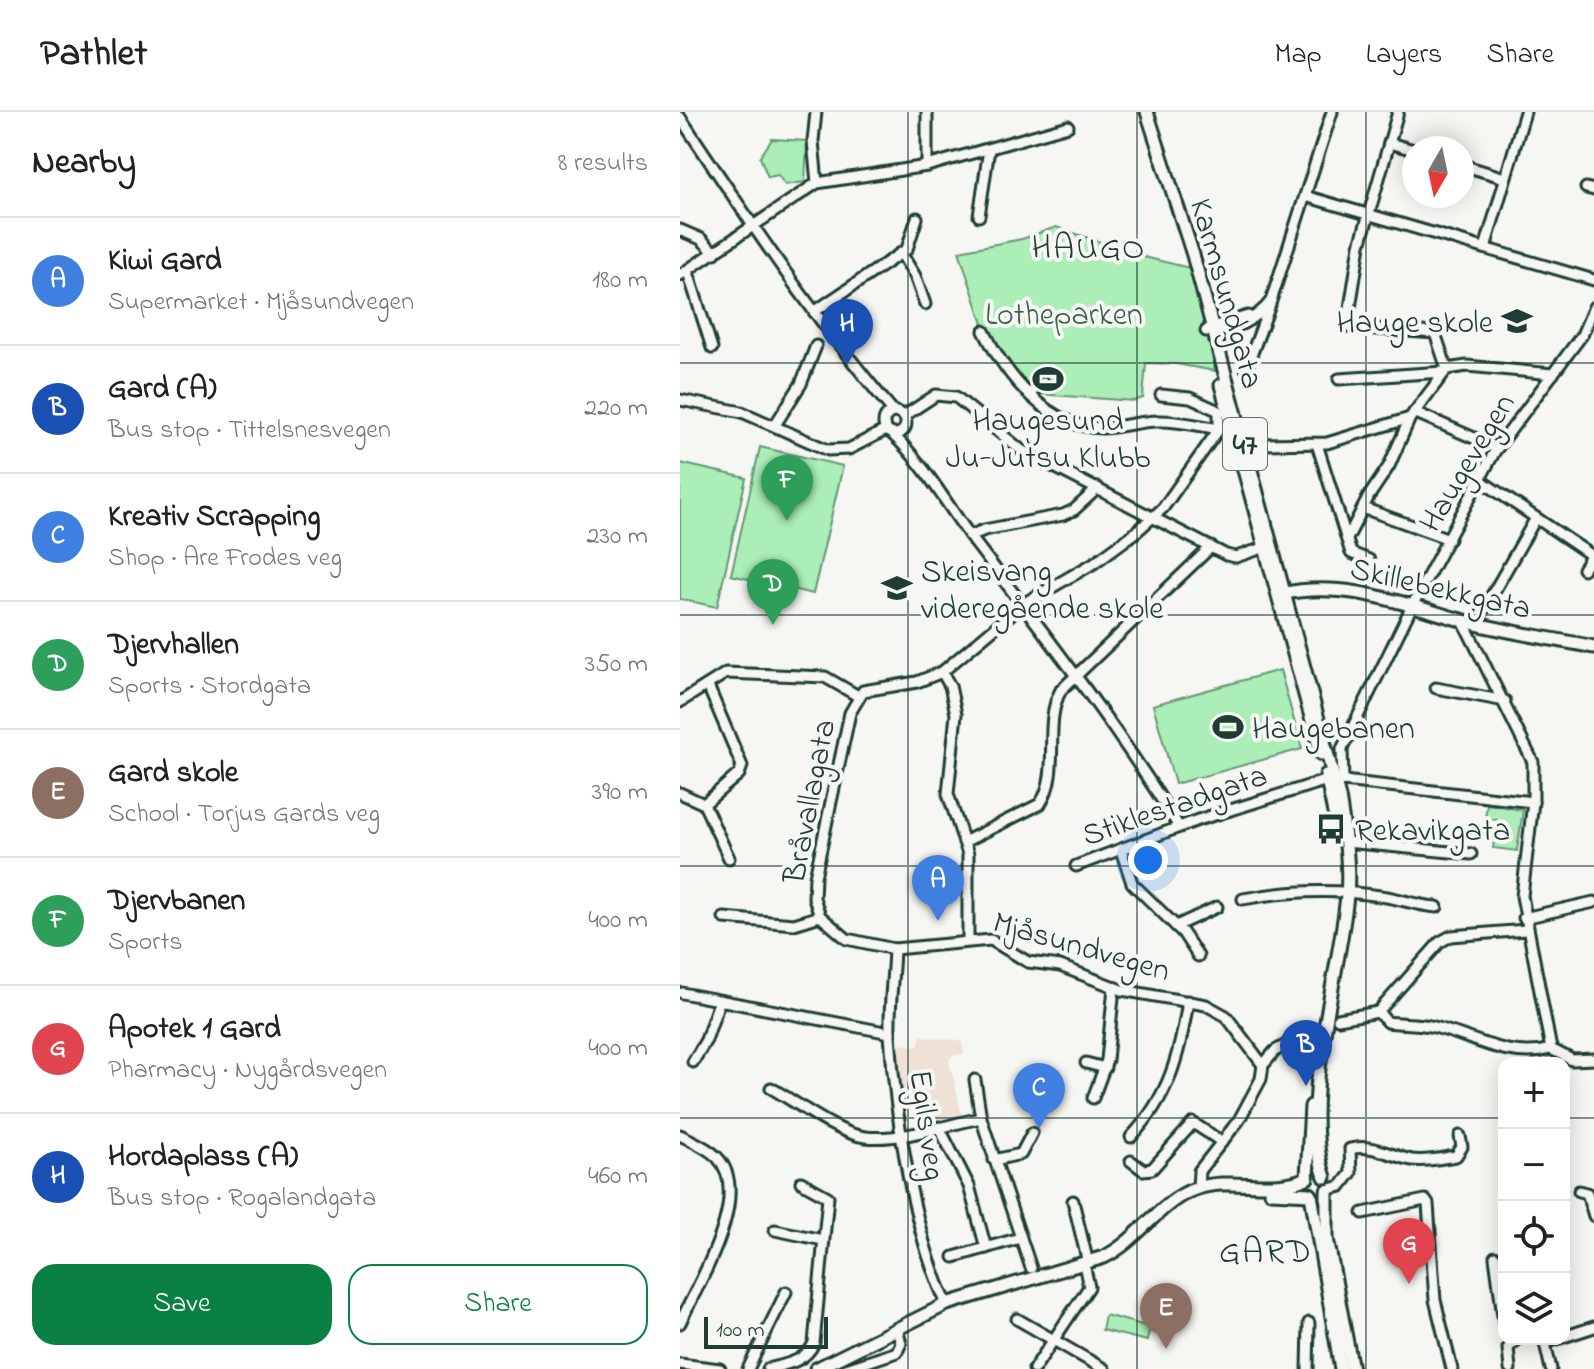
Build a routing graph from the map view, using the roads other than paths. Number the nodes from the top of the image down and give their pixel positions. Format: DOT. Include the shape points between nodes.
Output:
graph roads {
  1 [pos="816,112"];
  2 [pos="927,112"];
  3 [pos="1140,112"];
  4 [pos="1147,112"];
  5 [pos="1332,112"];
  6 [pos="1398,112"];
  7 [pos="1525,112"];
  8 [pos="680,117"];
  9 [pos="1068,126"];
  10 [pos="1389,143"];
  11 [pos="1402,147"];
  12 [pos="989,149"];
  13 [pos="927,166"];
  14 [pos="1474,169"];
  15 [pos="1505,178"];
  16 [pos="817,183"];
  17 [pos="1305,196"];
  18 [pos="1370,214"];
  19 [pos="979,216"];
  20 [pos="917,218"];
  21 [pos="753,226"];
  22 [pos="680,230"];
  23 [pos="1485,248"];
  24 [pos="715,253"];
  25 [pos="901,253"];
  26 [pos="684,274"];
  27 [pos="1594,280"];
  28 [pos="1271,301"];
  29 [pos="925,304"];
  30 [pos="1594,307"];
  31 [pos="814,312"];
  32 [pos="1211,329"];
  33 [pos="984,331"];
  34 [pos="816,346"];
  35 [pos="712,348"];
  36 [pos="1246,369"];
  37 [pos="1445,371"];
  38 [pos="1553,374"];
  39 [pos="1339,379"];
  40 [pos="1043,383"];
  41 [pos="1030,393"];
  42 [pos="1161,395"];
  43 [pos="680,400"];
  44 [pos="890,414"];
  45 [pos="1412,415"];
  46 [pos="905,421"];
  47 [pos="775,425"];
  48 [pos="1219,429"];
  49 [pos="889,432"];
  50 [pos="1255,444"];
  51 [pos="1317,444"];
  52 [pos="1497,448"];
  53 [pos="911,450"];
  54 [pos="1480,480"];
  55 [pos="1098,488"];
  56 [pos="1363,508"];
  57 [pos="1155,516"];
  58 [pos="1536,518"];
  59 [pos="970,536"];
  60 [pos="1347,539"];
  61 [pos="1449,539"];
  62 [pos="1211,547"];
  63 [pos="1263,548"];
  64 [pos="1593,556"];
  65 [pos="1369,560"];
  66 [pos="1583,569"];
  67 [pos="1280,594"];
  68 [pos="1023,604"];
  69 [pos="1413,604"];
  70 [pos="1473,623"];
  71 [pos="1477,646"];
  72 [pos="1594,647"];
  73 [pos="942,672"];
  74 [pos="1075,675"];
  75 [pos="708,686"];
  76 [pos="1436,688"];
  77 [pos="858,696"];
  78 [pos="1505,701"];
  79 [pos="680,702"];
  80 [pos="1335,780"];
  81 [pos="680,793"];
  82 [pos="1533,802"];
  83 [pos="704,804"];
  84 [pos="1179,827"];
  85 [pos="964,842"];
  86 [pos="1346,842"];
  87 [pos="1121,850"];
  88 [pos="1471,854"];
  89 [pos="729,858"];
  90 [pos="1076,866"];
  91 [pos="1347,881"];
  92 [pos="1347,894"];
  93 [pos="1243,899"];
  94 [pos="1594,902"];
  95 [pos="1217,907"];
  96 [pos="1437,907"];
  97 [pos="820,916"];
  98 [pos="724,918"];
  99 [pos="1524,918"];
  100 [pos="1176,926"];
  101 [pos="1526,930"];
  102 [pos="968,941"];
  103 [pos="894,949"];
  104 [pos="1198,956"];
  105 [pos="1333,980"];
  106 [pos="1114,987"];
  107 [pos="682,993"];
  108 [pos="1188,1001"];
  109 [pos="719,1002"];
  110 [pos="1378,1012"];
  111 [pos="1338,1019"];
  112 [pos="1316,1032"];
  113 [pos="890,1033"];
  114 [pos="1551,1049"];
  115 [pos="1513,1050"];
  116 [pos="1515,1057"];
  117 [pos="1594,1059"];
  118 [pos="693,1062"];
  119 [pos="1086,1063"];
  120 [pos="1263,1065"];
  121 [pos="1105,1068"];
  122 [pos="975,1080"];
  123 [pos="771,1088"];
  124 [pos="1093,1098"];
  125 [pos="981,1118"];
  126 [pos="939,1127"];
  127 [pos="1032,1133"];
  128 [pos="904,1134"];
  129 [pos="680,1135"];
  130 [pos="1460,1136"];
  131 [pos="1131,1137"];
  132 [pos="1222,1142"];
  133 [pos="994,1160"];
  134 [pos="1131,1161"];
  135 [pos="1307,1178"];
  136 [pos="801,1182"];
  137 [pos="1326,1184"];
  138 [pos="1205,1187"];
  139 [pos="1579,1191"];
  140 [pos="1310,1194"];
  141 [pos="1073,1201"];
  142 [pos="1363,1213"];
  143 [pos="1594,1216"];
  144 [pos="775,1230"];
  145 [pos="1020,1238"];
  146 [pos="823,1240"];
  147 [pos="986,1248"];
  148 [pos="954,1257"];
  149 [pos="1495,1257"];
  150 [pos="1086,1263"];
  151 [pos="1031,1268"];
  152 [pos="1498,1279"];
  153 [pos="786,1292"];
  154 [pos="947,1304"];
  155 [pos="1017,1319"];
  156 [pos="680,1323"];
  157 [pos="1309,1323"];
  158 [pos="1594,1327"];
  159 [pos="897,1330"];
  160 [pos="1570,1334"];
  161 [pos="1051,1340"];
  162 [pos="1510,1345"];
  163 [pos="1545,1345"];
  164 [pos="680,1364"];
  165 [pos="720,1369"];
  166 [pos="748,1369"];
  167 [pos="768,1369"];
  168 [pos="816,1369"];
  169 [pos="846,1369"];
  170 [pos="1034,1369"];
  171 [pos="1104,1369"];
  172 [pos="1308,1369"];
  173 [pos="1341,1369"];
  174 [pos="1352,1369"];
  175 [pos="1452,1369"];
  176 [pos="1510,1369"];
  177 [pos="1551,1369"];
  1 -- 16 [label="street"];
  2 -- 13 [label="street"];
  3 -- 32 [label="main road, Karmsundgata / 47"];
  4 -- 32 [label="main road, Karmsundgata / 47"];
  5 -- 17 [label="street"];
  6 -- 10 [label="street"];
  7 -- 15 [label="street"];
  8 -- 21 [label="street"];
  9 -- 12 [label="street"];
  10 -- 11 [label="street"];
  10 -- 18 [label="street"];
  12 -- 13 [label="street"];
  12 -- 19 [label="street"];
  13 -- 16 [label="street"];
  14 -- 15 [label="street"];
  15 -- 23 [label="street"];
  16 -- 21 [label="street"];
  17 -- 18 [label="street"];
  17 -- 28 [label="street"];
  18 -- 23 [label="street"];
  18 -- 37 [label="street" via="1347,327 1435,333"];
  20 -- 25 [label="street" via="912,241"];
  21 -- 24 [label="street"];
  21 -- 31 [label="street"];
  22 -- 24 [label="street" via="701,239"];
  23 -- 27 [label="street"];
  24 -- 26 [label="street"];
  25 -- 29 [label="street"];
  25 -- 31 [label="street"];
  26 -- 35 [label="street"];
  28 -- 32 [label="street" via="1255,316"];
  28 -- 36 [label="street"];
  30 -- 38 [label="street, Haugevegen" via="1582,335"];
  31 -- 44 [label="street"];
  32 -- 63 [label="main road, Karmsundgata / 47"];
  32 -- 67 [label="main road, Karmsundgata / 47"];
  33 -- 41 [label="street" via="998,358"];
  34 -- 47 [label="street" via="801,384"];
  37 -- 38 [label="street" via="1467,366"];
  37 -- 39 [label="street"];
  37 -- 45 [label="street"];
  38 -- 52 [label="street, Haugevegen"];
  40 -- 41 [label="street"];
  41 -- 48 [label="street" via="1047,412 1092,427 1159,421"];
  42 -- 48 [label="street, Karmsundgata" via="1190,398 1219,411"];
  43 -- 47 [label="street" via="725,407"];
  44 -- 46 [label="street"];
  44 -- 49 [label="street"];
  45 -- 51 [label="street" via="1341,441"];
  45 -- 52 [label="street"];
  45 -- 56 [label="street"];
  46 -- 49 [label="street" via="901,432"];
  46 -- 53 [label="street"];
  46 -- 55 [label="street" via="936,395 956,397 1001,437"];
  47 -- 49 [label="street" via="817,447 839,451"];
  48 -- 57 [label="street, Bråvallagata"];
  49 -- 53 [label="street"];
  50 -- 51 [label="street"];
  51 -- 60 [label="street"];
  52 -- 54 [label="street, Haugevegen"];
  53 -- 59 [label="street"];
  54 -- 58 [label="street"];
  54 -- 61 [label="street, Haugevegen"];
  55 -- 57 [label="street"];
  55 -- 59 [label="street" via="1063,515"];
  56 -- 60 [label="street"];
  56 -- 61 [label="street"];
  57 -- 62 [label="street"];
  57 -- 68 [label="street, Bråvallagata" via="1094,563"];
  58 -- 64 [label="street"];
  58 -- 70 [label="street"];
  59 -- 68 [label="street"];
  60 -- 65 [label="street" via="1351,553"];
  61 -- 69 [label="street, Haugevegen"];
  62 -- 63 [label="street" via="1236,557"];
  62 -- 74 [label="street"];
  63 -- 67 [label="main road, Karmsundgata / 47"];
  64 -- 66 [label="street"];
  67 -- 69 [label="main road, Skillebekkgata" via="1340,589"];
  67 -- 80 [label="main road, Karmsundgata / 47"];
  68 -- 73 [label="street, Bråvallagata"];
  68 -- 74 [label="street"];
  69 -- 70 [label="main road, Skillebekkgata"];
  69 -- 80 [label="street, Haugevegen" via="1342,749"];
  70 -- 71 [label="street"];
  70 -- 71 [label="street"];
  70 -- 72 [label="main road, Skillebekkgata"];
  71 -- 78 [label="street"];
  73 -- 77 [label="street, Bråvallagata"];
  73 -- 85 [label="street" via="956,714 949,804"];
  74 -- 84 [label="street" via="1134,754"];
  74 -- 85 [label="street" via="1057,696 1049,782 1040,804"];
  75 -- 77 [label="street" via="726,673 825,677"];
  75 -- 79 [label="street"];
  75 -- 83 [label="street" via="742,766"];
  76 -- 78 [label="street"];
  77 -- 97 [label="street, Bråvallagata" via="815,877"];
  78 -- 82 [label="street" via="1533,762"];
  80 -- 82 [label="street"];
  80 -- 84 [label="street, Stiklestadgata"];
  80 -- 86 [label="main road, Karmsundgata / 47"];
  80 -- 91 [label="main road, Karmsundgata / 47"];
  81 -- 83 [label="street"];
  82 -- 99 [label="street" via="1523,875"];
  83 -- 89 [label="street"];
  84 -- 87 [label="street, Stiklestadgata"];
  85 -- 102 [label="street" via="970,867"];
  86 -- 88 [label="street"];
  86 -- 91 [label="main road, Karmsundgata / 47"];
  87 -- 90 [label="street, Stiklestadgata"];
  87 -- 100 [label="street" via="1132,883"];
  91 -- 92 [label="main road, 47"];
  92 -- 93 [label="street" via="1290,892"];
  92 -- 96 [label="street"];
  92 -- 105 [label="main road, 47"];
  94 -- 99 [label="street"];
  95 -- 100 [label="street"];
  97 -- 98 [label="street" via="794,924"];
  97 -- 103 [label="street, Mjåsundvegen" via="847,939"];
  99 -- 101 [label="street"];
  100 -- 104 [label="street"];
  101 -- 110 [label="street" via="1451,936 1440,942"];
  101 -- 114 [label="street"];
  102 -- 103 [label="street, Mjåsundvegen"];
  102 -- 106 [label="street, Mjåsundvegen" via="991,940 1028,962 1060,966"];
  103 -- 113 [label="street, Egils veg"];
  105 -- 135 [label="main road, 47" via="1313,1078"];
  105 -- 137 [label="main road, 47" via="1318,1086 1318,1141"];
  106 -- 108 [label="street, Mjåsundvegen"];
  106 -- 121 [label="street"];
  107 -- 109 [label="street"];
  108 -- 120 [label="street, Mjåsundvegen" via="1220,1011"];
  108 -- 131 [label="street" via="1171,1080"];
  109 -- 113 [label="street"];
  109 -- 118 [label="street"];
  110 -- 111 [label="street"];
  110 -- 115 [label="street" via="1387,1022 1429,1025 1478,1044"];
  112 -- 120 [label="street" via="1275,1051"];
  113 -- 128 [label="street, Egils veg"];
  114 -- 115 [label="street" via="1535,1054"];
  114 -- 117 [label="street" via="1572,1060"];
  115 -- 116 [label="street"];
  119 -- 121 [label="street"];
  120 -- 132 [label="street" via="1257,1088"];
  121 -- 124 [label="street"];
  122 -- 125 [label="street"];
  123 -- 128 [label="street" via="856,1135"];
  125 -- 126 [label="street"];
  125 -- 133 [label="street"];
  126 -- 128 [label="street"];
  126 -- 147 [label="street" via="969,1186"];
  127 -- 133 [label="street" via="1021,1154"];
  128 -- 154 [label="street, Egils veg" via="915,1206"];
  129 -- 156 [label="street" via="716,1156 728,1178 711,1265"];
  130 -- 137 [label="street" via="1462,1147 1456,1156 1429,1160 1365,1146 1350,1149 1348,1178"];
  132 -- 134 [label="street" via="1193,1123 1152,1169 1143,1170"];
  132 -- 138 [label="street" via="1205,1163"];
  133 -- 145 [label="street"];
  135 -- 137 [label="main road" via="1318,1173"];
  135 -- 138 [label="main road" via="1279,1186"];
  135 -- 140 [label="main road, 47"];
  136 -- 146 [label="street" via="828,1197"];
  137 -- 140 [label="main road" via="1319,1196"];
  137 -- 174 [label="main road, 47" via="1327,1238"];
  138 -- 140 [label="main road"];
  138 -- 150 [label="main road" via="1174,1202 1123,1247"];
  139 -- 143 [label="street" via="1587,1193"];
  140 -- 173 [label="main road, 47"];
  141 -- 150 [label="street"];
  142 -- 175 [label="street" via="1425,1200 1428,1204 1435,1300"];
  144 -- 146 [label="street"];
  145 -- 147 [label="street"];
  145 -- 151 [label="street"];
  146 -- 167 [label="street" via="814,1343 804,1357"];
  147 -- 148 [label="street"];
  149 -- 152 [label="street"];
  150 -- 154 [label="main road"];
  150 -- 161 [label="street" via="1089,1287"];
  153 -- 166 [label="street"];
  154 -- 159 [label="main road"];
  155 -- 161 [label="street"];
  157 -- 172 [label="street"];
  158 -- 160 [label="street"];
  159 -- 168 [label="main road"];
  159 -- 169 [label="street" via="897,1352"];
  161 -- 170 [label="street"];
  161 -- 171 [label="street"];
  162 -- 176 [label="street"];
  163 -- 177 [label="street"];
  164 -- 165 [label="street"];
}
